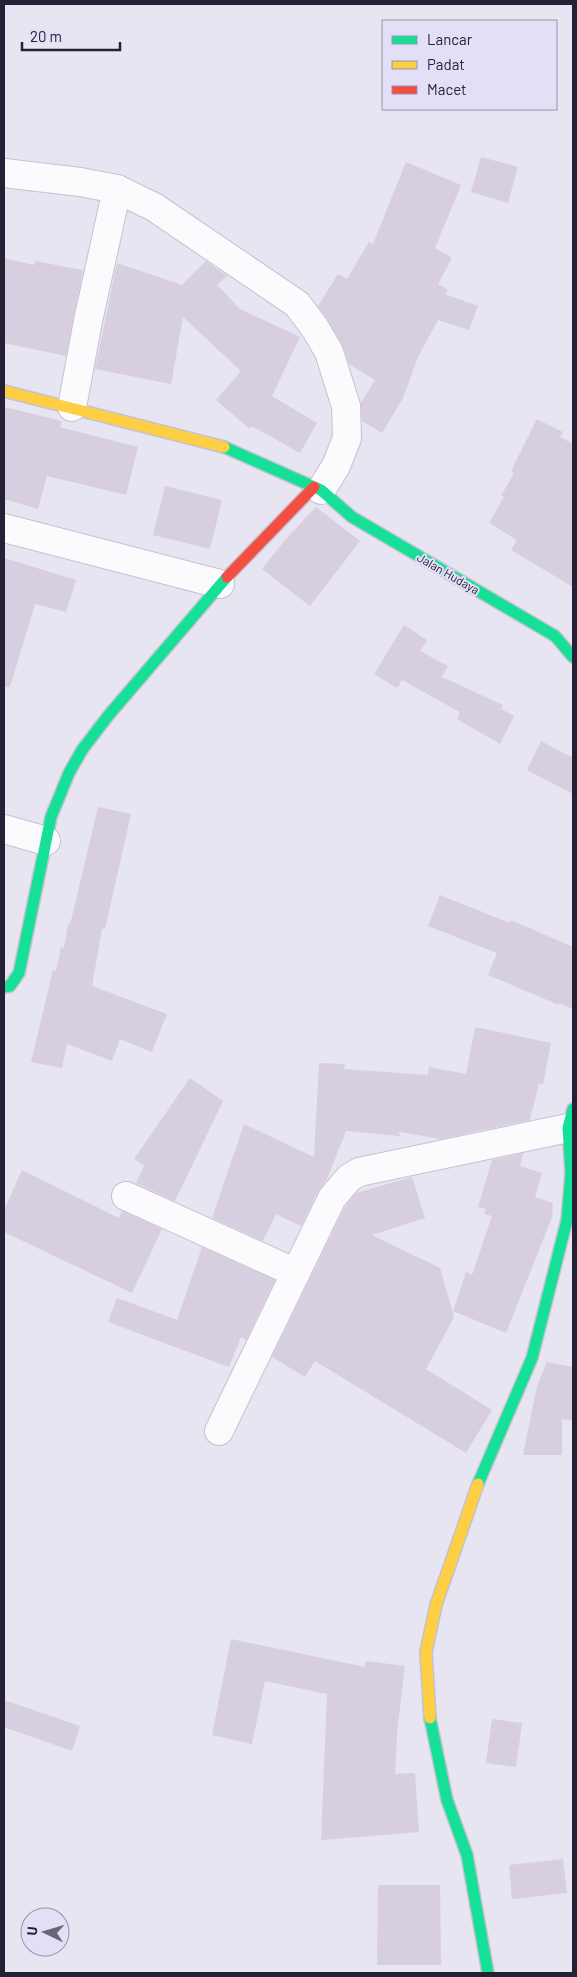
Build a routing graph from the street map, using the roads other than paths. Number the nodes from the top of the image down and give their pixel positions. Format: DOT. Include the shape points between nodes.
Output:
graph roads {
  1 [pos="4,173"];
  2 [pos="117,189"];
  3 [pos="4,392"];
  4 [pos="72,407"];
  5 [pos="318,489"];
  6 [pos="4,528"];
  7 [pos="220,584"];
  8 [pos="573,657"];
  9 [pos="4,829"];
  10 [pos="46,841"];
  11 [pos="4,987"];
  12 [pos="571,1119"];
  13 [pos="126,1196"];
  14 [pos="296,1273"];
  15 [pos="219,1431"];
  16 [pos="488,1973"];
  1 -- 2 [label="street"];
  2 -- 4 [label="street"];
  2 -- 5 [label="street" via="154,207 298,304 315,328 330,352 339,380 346,406 347,438 336,466"];
  3 -- 4 [label="street, Jalan Hudaya"];
  4 -- 5 [label="street, Jalan Hudaya" via="230,449"];
  5 -- 7 [label="street"];
  5 -- 8 [label="street, Jalan Hudaya" via="352,517 555,636"];
  6 -- 7 [label="street"];
  7 -- 10 [label="street" via="82,750 55,808"];
  9 -- 10 [label="street"];
  10 -- 11 [label="street" via="19,973 10,986"];
  12 -- 14 [label="street" via="360,1172 349,1178 332,1198"];
  12 -- 16 [label="street" via="567,1220 532,1358 481,1476 436,1605 426,1652 430,1726 447,1800 468,1855"];
  13 -- 14 [label="street"];
  14 -- 15 [label="street"];
}
